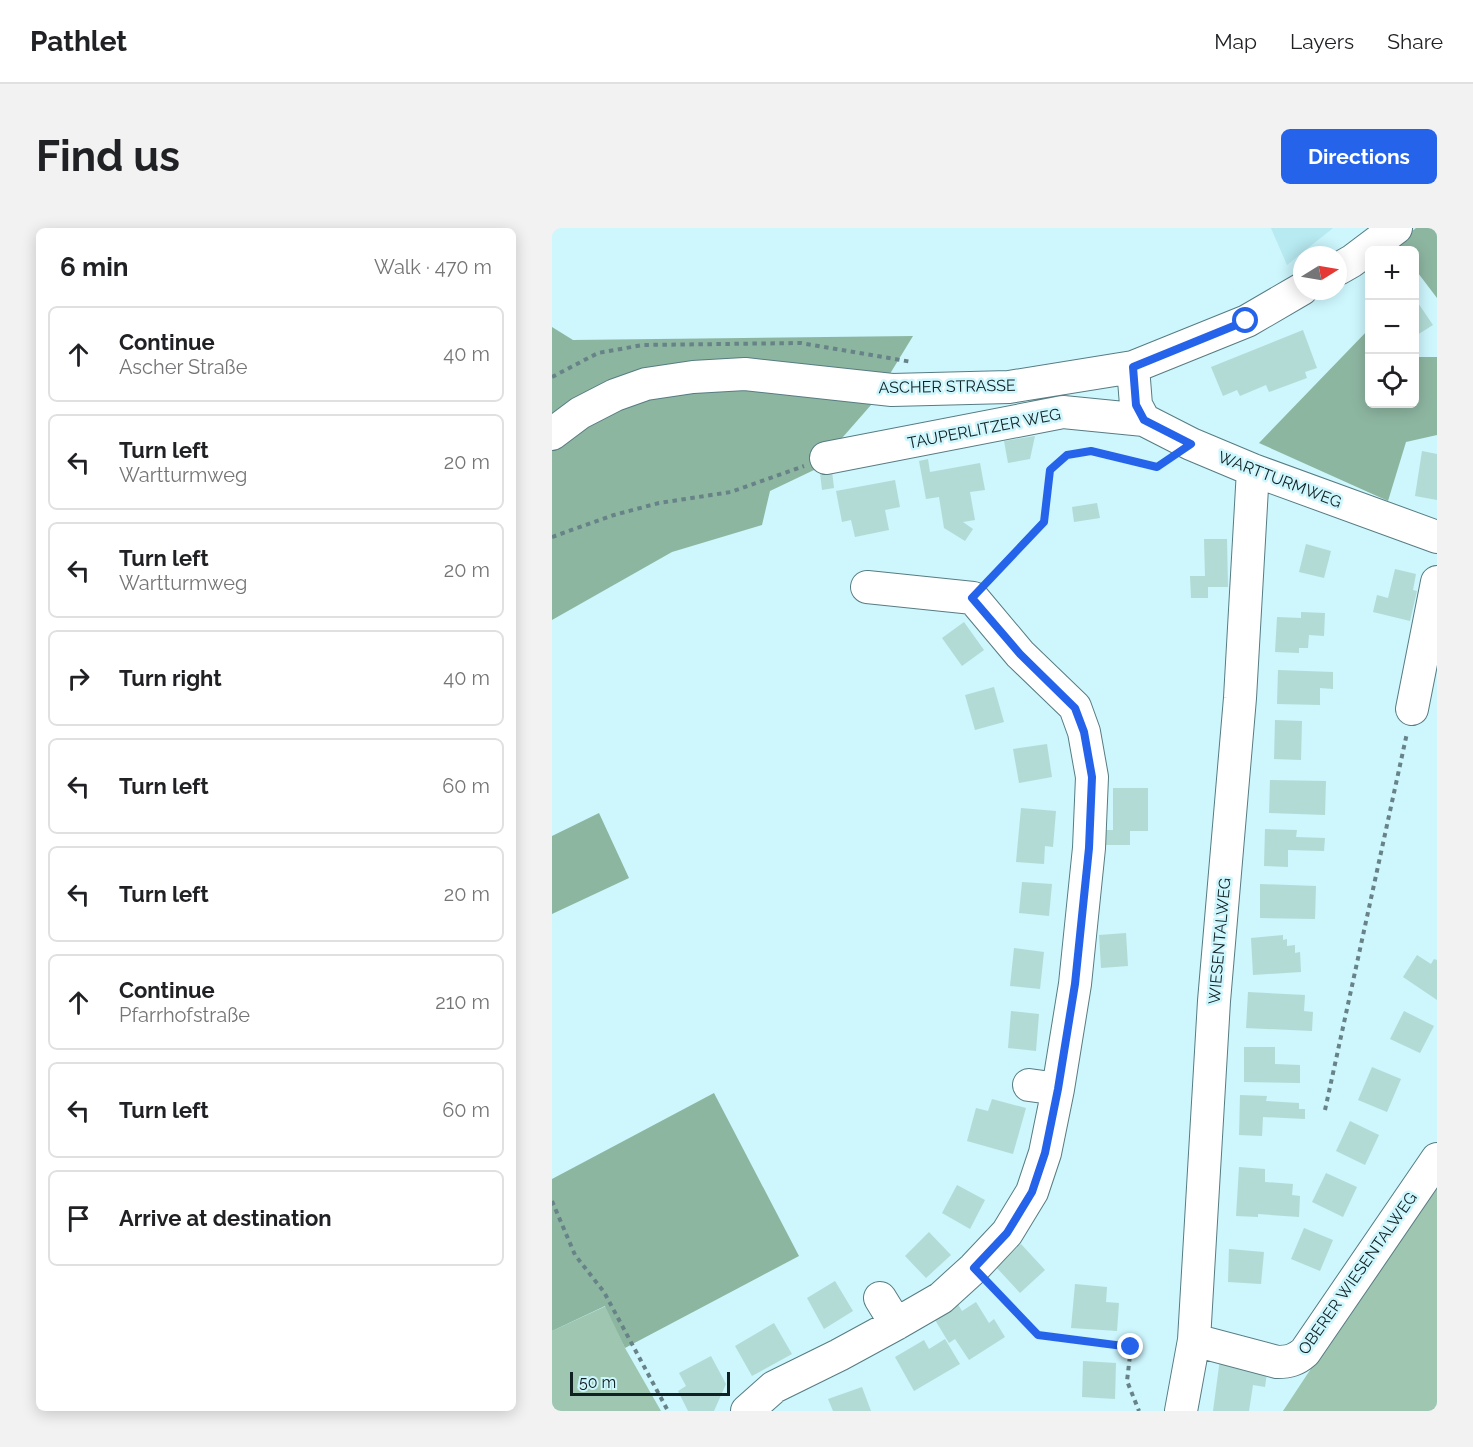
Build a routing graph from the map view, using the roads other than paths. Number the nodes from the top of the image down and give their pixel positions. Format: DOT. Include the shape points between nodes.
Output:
graph roads {
  1 [pos="1396,228"];
  2 [pos="1347,264"];
  3 [pos="1293,294"];
  4 [pos="1133,367"];
  5 [pos="1144,420"];
  6 [pos="552,434"];
  7 [pos="826,458"];
  8 [pos="1253,470"];
  9 [pos="1437,537"];
  10 [pos="1437,582"];
  11 [pos="867,587"];
  12 [pos="1412,709"];
  13 [pos="1437,1159"];
  14 [pos="1194,1340"];
  15 [pos="747,1411"];
  16 [pos="1181,1411"];
  1 -- 2 [label="street"];
  3 -- 4 [label="street, ASCHER STRASSE" via="1246,321"];
  4 -- 5 [label="street" via="1136,405"];
  4 -- 6 [label="street, ASCHER STRASSE" via="1009,387 892,390 745,374 693,377 646,384 615,395 580,413"];
  5 -- 7 [label="street, TAUPERLITZER WEG" via="1063,412"];
  5 -- 8 [label="street, WARTTURMWEG"];
  8 -- 9 [label="street, WARTTURMWEG"];
  8 -- 14 [label="street, WIESENTALWEG"];
  10 -- 12 [label="street"];
  11 -- 15 [label="street" via="972,598 1020,654 1075,708 1092,777 1075,984 1044,1087 1045,1153 1032,1192 1007,1233 941,1298 888,1311 839,1355 774,1387"];
  13 -- 14 [label="street, OBERER WIESENTALWEG" via="1297,1359 1277,1362"];
  14 -- 16 [label="street, WIESENTALWEG"];
}
